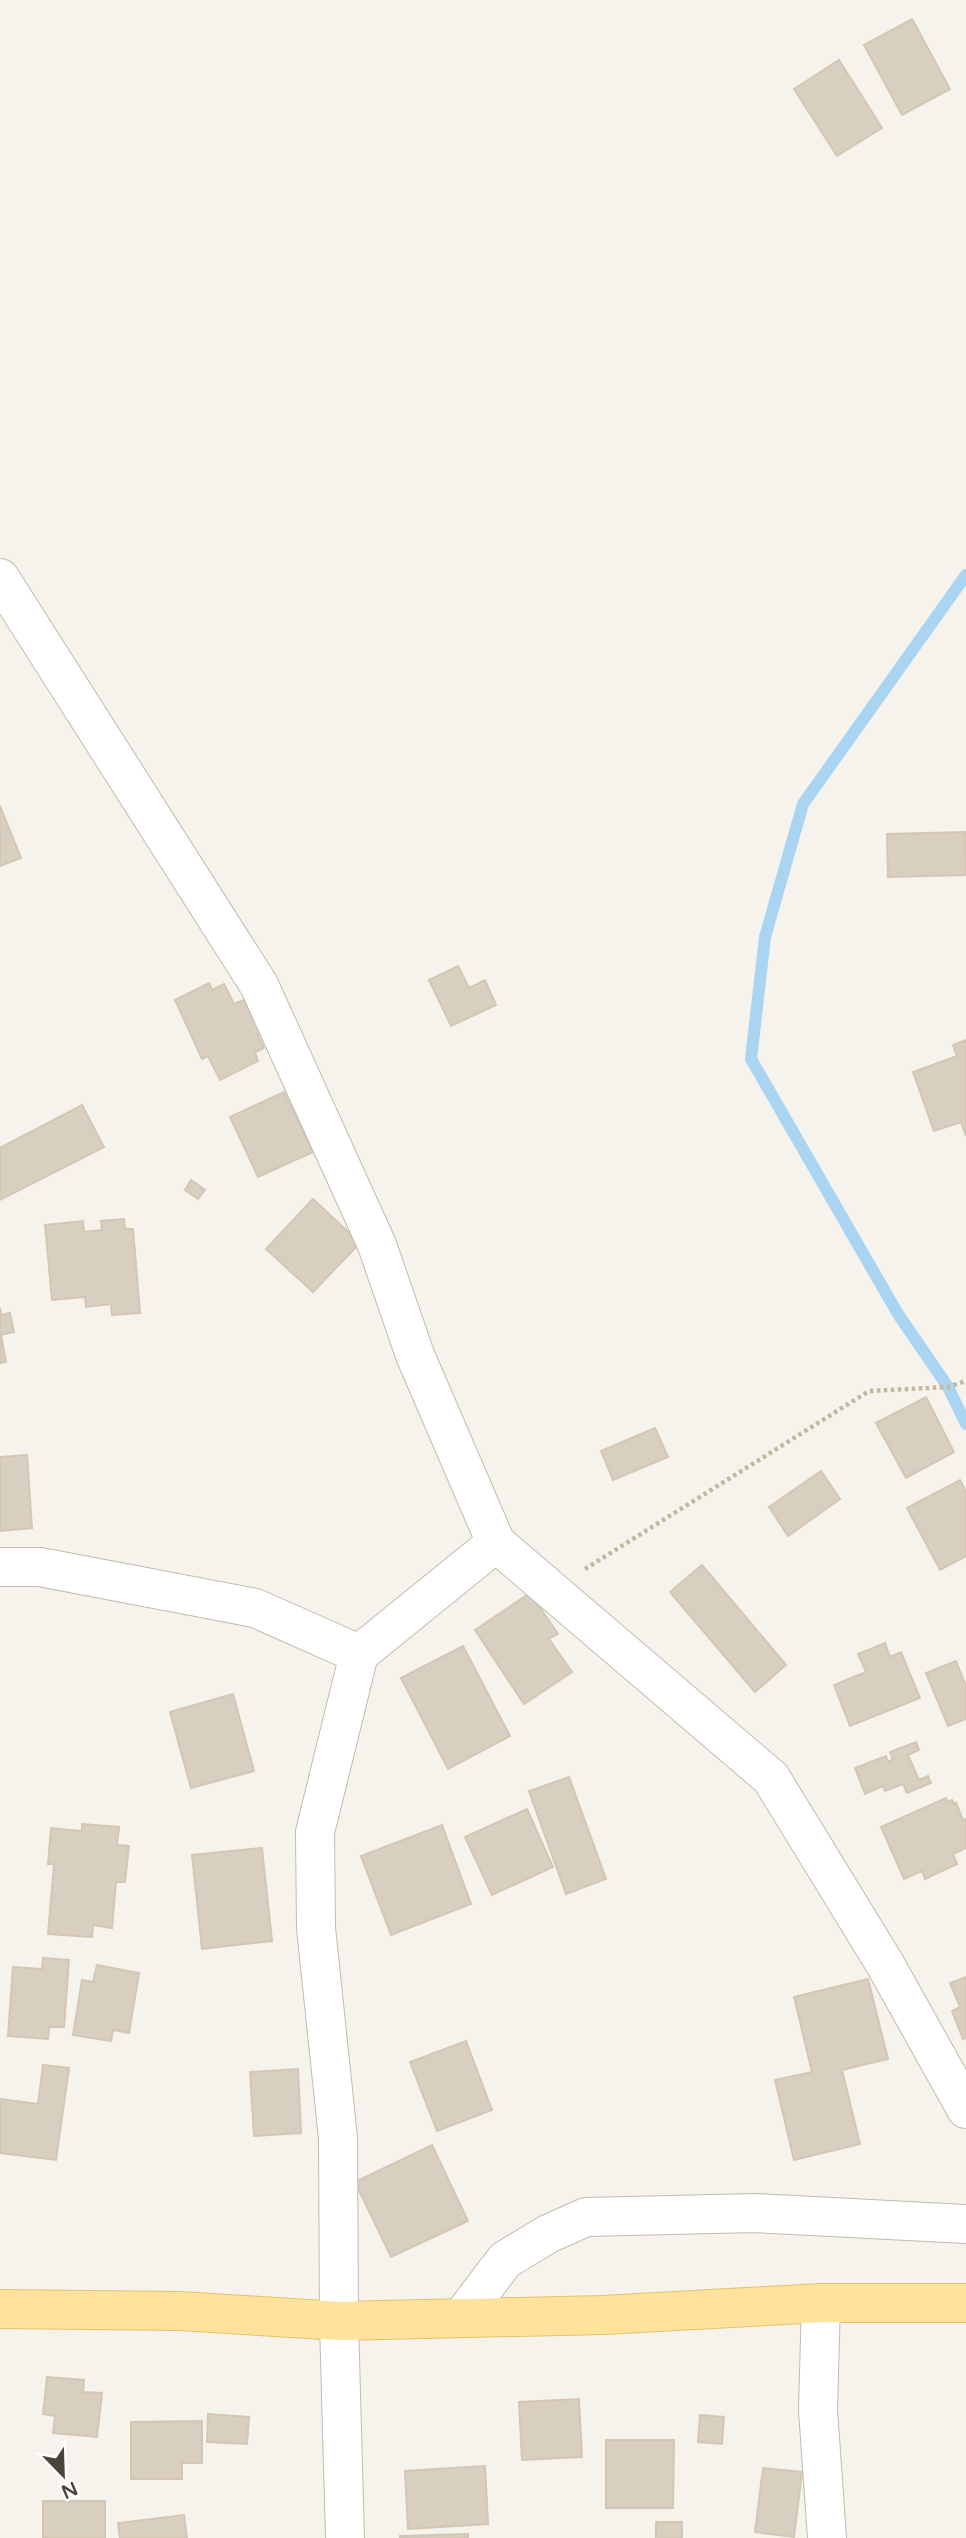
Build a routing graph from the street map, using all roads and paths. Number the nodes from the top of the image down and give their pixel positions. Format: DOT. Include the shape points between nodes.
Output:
graph roads {
  1 [pos="0,578"];
  2 [pos="966,1381"];
  3 [pos="496,1543"];
  4 [pos="0,1567"];
  5 [pos="552,1591"];
  6 [pos="359,1654"];
  7 [pos="966,2109"];
  8 [pos="966,2224"];
  9 [pos="821,2303"];
  10 [pos="966,2303"];
  11 [pos="0,2309"];
  12 [pos="461,2318"];
  13 [pos="339,2321"];
  14 [pos="345,2538"];
  15 [pos="827,2538"];
  1 -- 3 [label="street" via="259,985 377,1245 415,1355"];
  2 -- 5 [label="path" via="948,1387 869,1391"];
  3 -- 5 [label="street"];
  3 -- 6 [label="street"];
  4 -- 6 [label="street" via="40,1567 255,1608"];
  5 -- 7 [label="street" via="771,1778 885,1964"];
  6 -- 13 [label="street" via="315,1832 316,1928 338,2138"];
  8 -- 12 [label="street" via="755,2213 586,2217 505,2260"];
  9 -- 10 [label="main road"];
  9 -- 12 [label="main road"];
  9 -- 15 [label="street" via="818,2410"];
  11 -- 13 [label="main road" via="180,2311"];
  12 -- 13 [label="main road"];
  13 -- 14 [label="street"];
}
